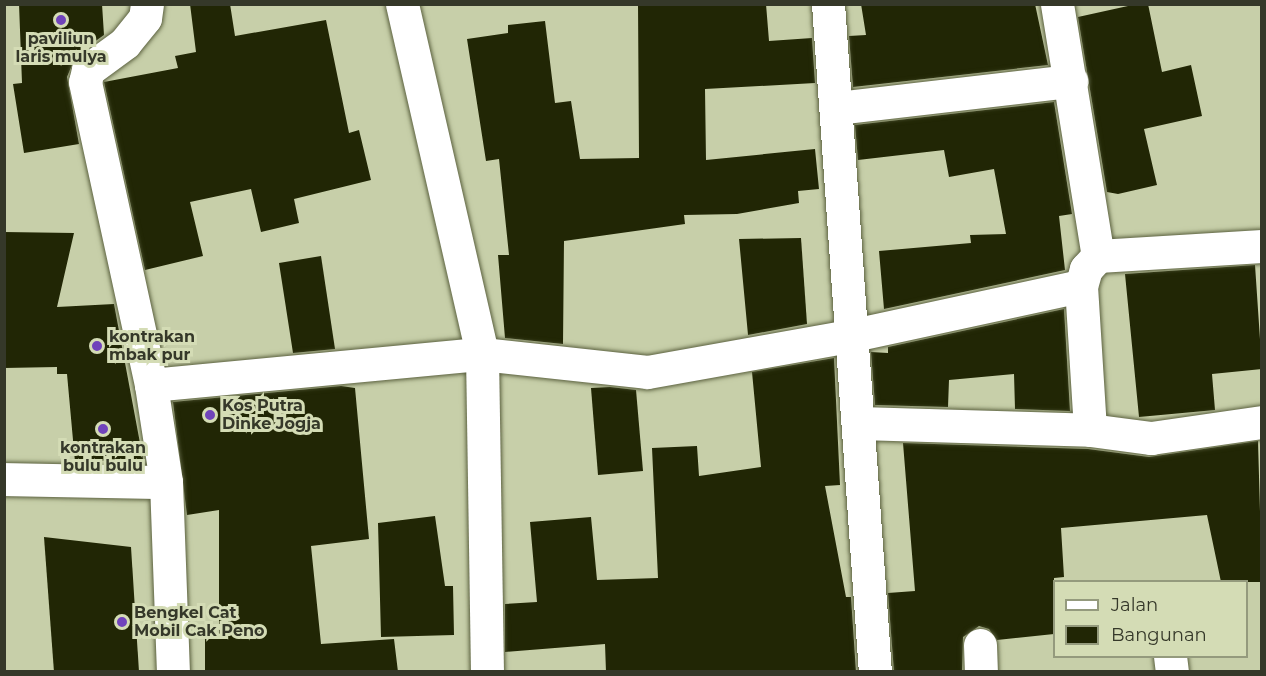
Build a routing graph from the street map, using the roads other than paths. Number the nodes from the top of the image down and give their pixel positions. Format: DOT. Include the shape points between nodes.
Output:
graph roads {
  1 [pos="147,4"];
  2 [pos="402,4"];
  3 [pos="828,4"];
  4 [pos="1057,4"];
  5 [pos="1071,81"];
  6 [pos="837,108"];
  7 [pos="1262,246"];
  8 [pos="1098,256"];
  9 [pos="1081,286"];
  10 [pos="854,335"];
  11 [pos="482,354"];
  12 [pos="151,386"];
  13 [pos="1262,422"];
  14 [pos="860,423"];
  15 [pos="1090,430"];
  16 [pos="4,479"];
  17 [pos="166,483"];
  18 [pos="173,672"];
  19 [pos="487,672"];
  20 [pos="875,672"];
  1 -- 12 [label="street" via="145,18 125,43 88,70 85,82"];
  2 -- 11 [label="street"];
  3 -- 6 [label="street"];
  4 -- 5 [label="street"];
  5 -- 6 [label="street"];
  5 -- 8 [label="street"];
  6 -- 10 [label="street"];
  7 -- 8 [label="street"];
  8 -- 9 [label="street" via="1086,269"];
  9 -- 10 [label="street"];
  9 -- 15 [label="street"];
  10 -- 11 [label="street" via="647,372"];
  10 -- 14 [label="street"];
  11 -- 12 [label="street"];
  11 -- 19 [label="street"];
  12 -- 17 [label="street"];
  13 -- 15 [label="street" via="1151,438"];
  14 -- 15 [label="street"];
  14 -- 20 [label="street"];
  16 -- 17 [label="street"];
  17 -- 18 [label="street"];
}
